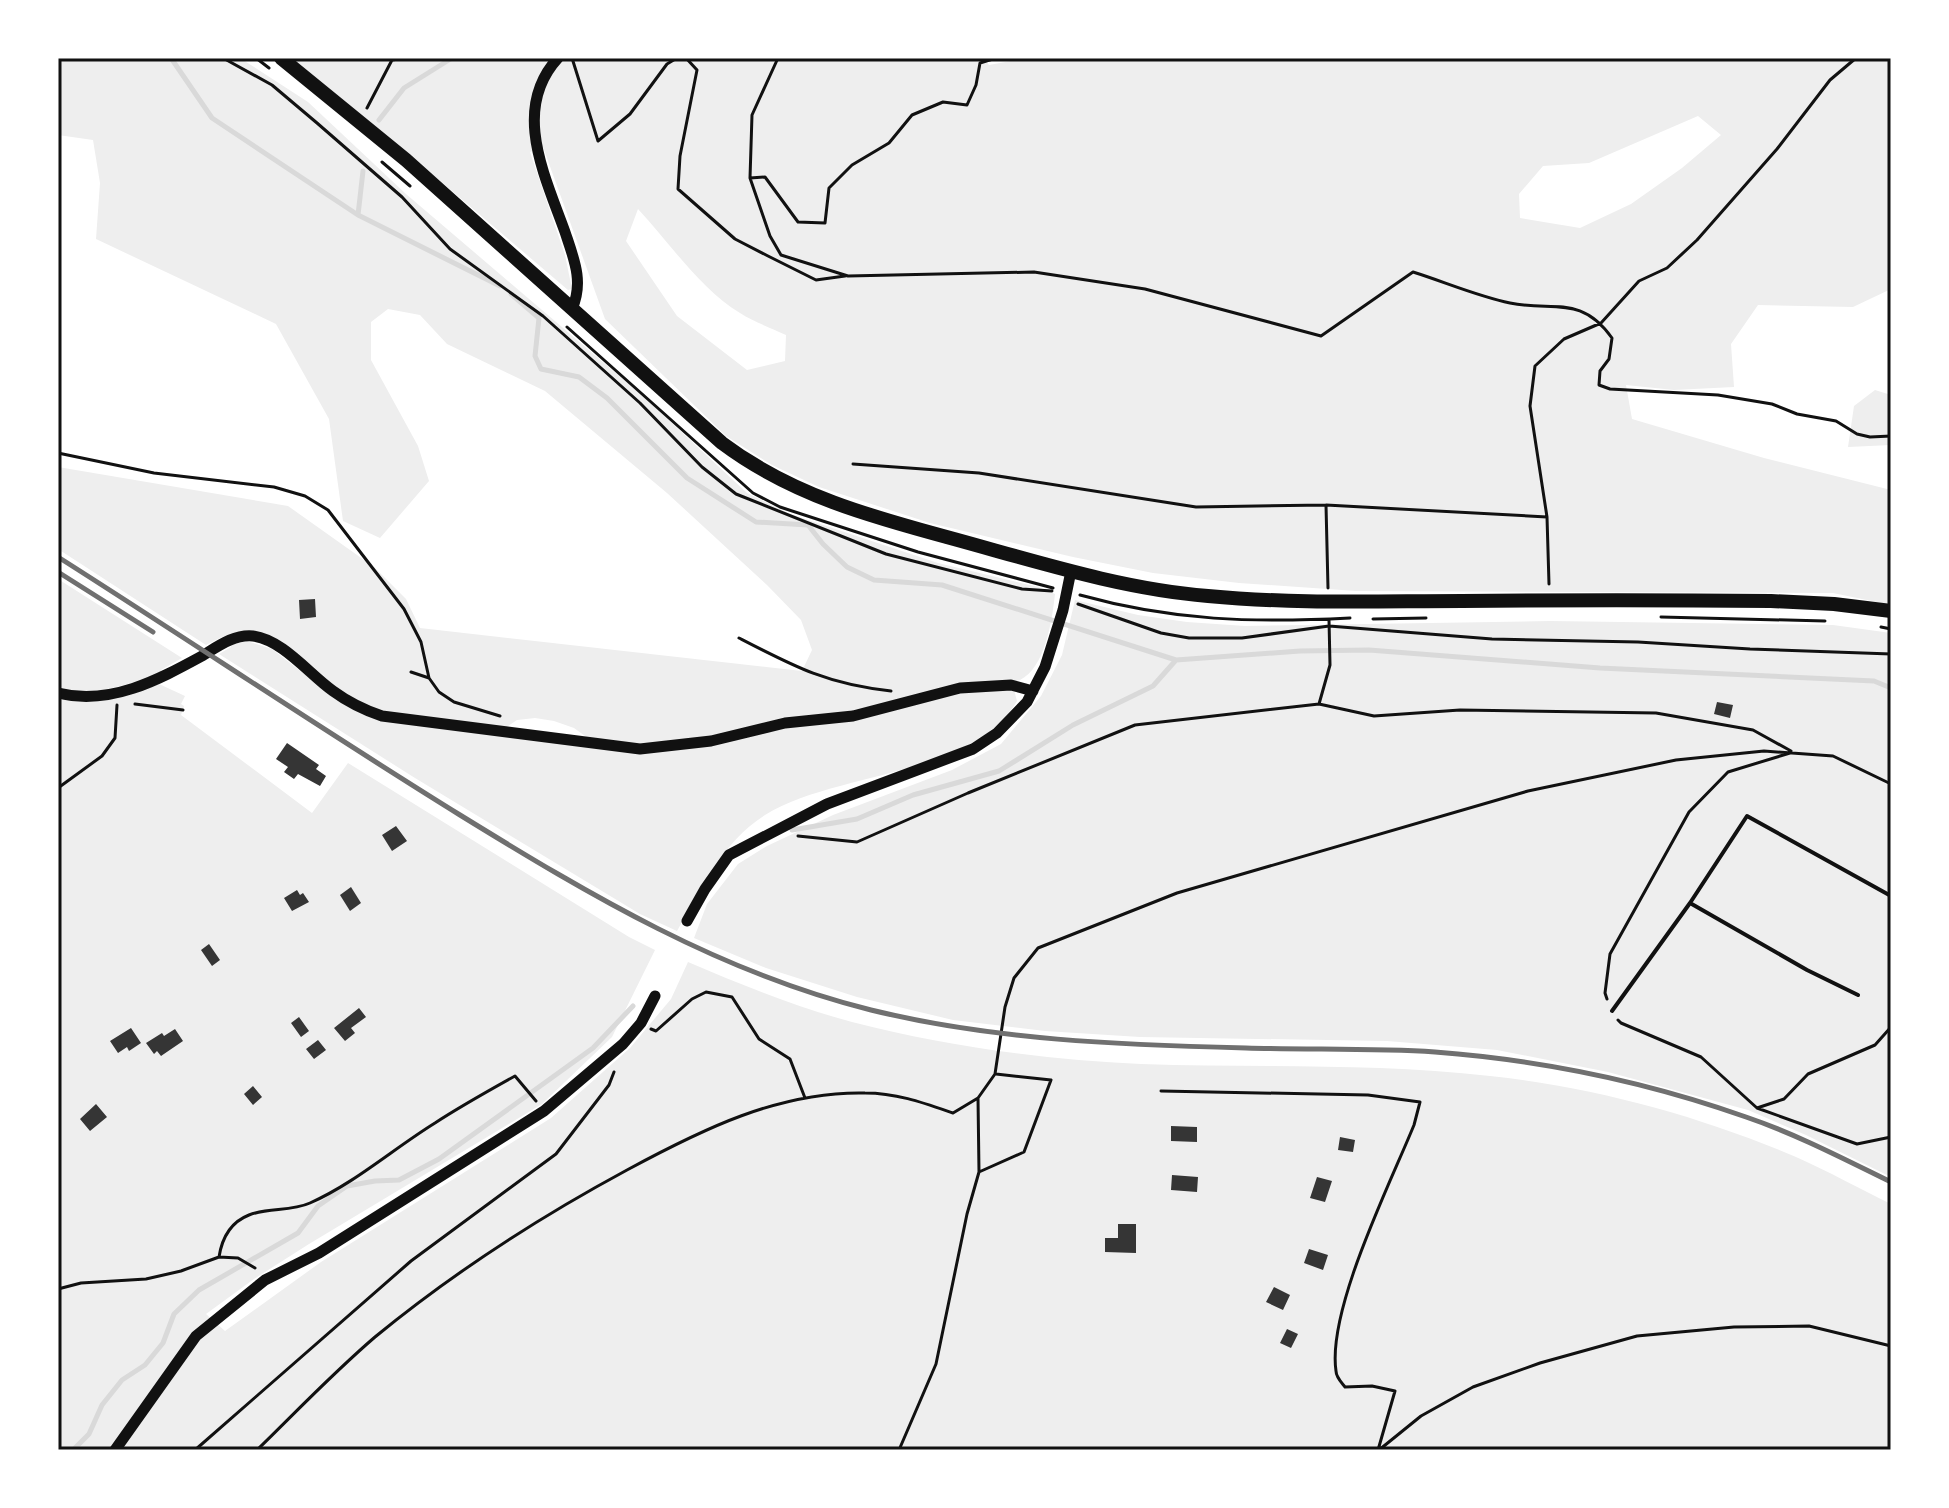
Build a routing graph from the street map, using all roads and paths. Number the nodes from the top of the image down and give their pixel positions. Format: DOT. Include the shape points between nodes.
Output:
graph roads {
  1 [pos="223,58"];
  2 [pos="256,58"];
  3 [pos="405,58"];
  4 [pos="558,58"];
  5 [pos="572,58"];
  6 [pos="677,58"];
  7 [pos="686,58"];
  8 [pos="778,58"];
  9 [pos="996,58"];
  10 [pos="1856,58"];
  11 [pos="276,64"];
  12 [pos="358,121"];
  13 [pos="382,163"];
  14 [pos="750,178"];
  15 [pos="415,191"];
  16 [pos="848,276"];
  17 [pos="572,309"];
  18 [pos="1601,323"];
  19 [pos="564,324"];
  20 [pos="1891,436"];
  21 [pos="58,453"];
  22 [pos="853,464"];
  23 [pos="1326,505"];
  24 [pos="1547,517"];
  25 [pos="1071,571"];
  26 [pos="1067,592"];
  27 [pos="1550,600"];
  28 [pos="1329,602"];
  29 [pos="1891,611"];
  30 [pos="1660,617"];
  31 [pos="1432,618"];
  32 [pos="1832,621"];
  33 [pos="1872,625"];
  34 [pos="1891,629"];
  35 [pos="1329,632"];
  36 [pos="739,638"];
  37 [pos="1891,654"];
  38 [pos="411,672"];
  39 [pos="429,678"];
  40 [pos="899,691"];
  41 [pos="1033,691"];
  42 [pos="58,693"];
  43 [pos="1319,704"];
  44 [pos="183,710"];
  45 [pos="502,716"];
  46 [pos="1793,752"];
  47 [pos="1891,784"];
  48 [pos="58,788"];
  49 [pos="798,836"];
  50 [pos="1891,896"];
  51 [pos="1690,903"];
  52 [pos="687,921"];
  53 [pos="1858,995"];
  54 [pos="655,996"];
  55 [pos="1612,1011"];
  56 [pos="641,1023"];
  57 [pos="1891,1027"];
  58 [pos="614,1071"];
  59 [pos="995,1074"];
  60 [pos="1161,1091"];
  61 [pos="805,1098"];
  62 [pos="978,1098"];
  63 [pos="536,1102"];
  64 [pos="1757,1108"];
  65 [pos="1891,1137"];
  66 [pos="979,1172"];
  67 [pos="219,1257"];
  68 [pos="255,1268"];
  69 [pos="58,1289"];
  70 [pos="1891,1346"];
  71 [pos="115,1450"];
  72 [pos="195,1450"];
  73 [pos="257,1450"];
  74 [pos="899,1450"];
  75 [pos="1378,1450"];
  1 -- 26 [label="path" via="272,85 317,123 402,197 450,249 543,316 736,494 886,554 1022,589"];
  2 -- 11 [label="path"];
  3 -- 12 [label="path" via="392,60"];
  4 -- 17 [label="street" via="542,79 533,123 576,264 578,289"];
  5 -- 6 [label="path" via="598,141 630,114"];
  7 -- 16 [label="path" via="697,70 678,189 735,239 768,256 816,280"];
  8 -- 14 [label="path" via="752,115"];
  9 -- 14 [label="path" via="980,63 967,105 943,102 912,115 889,143 852,165 829,188 825,223 798,222 765,177"];
  10 -- 18 [label="path" via="1830,80 1697,240 1667,268 1639,281"];
  11 -- 12 [label="main road"];
  12 -- 17 [label="main road"];
  13 -- 15 [label="path"];
  14 -- 16 [label="path" via="781,255"];
  16 -- 18 [label="path" via="1034,272 1145,289 1321,336 1413,272 1511,303 1582,309"];
  17 -- 25 [label="main road" via="722,443 786,484 875,517"];
  18 -- 20 [label="path" via="1612,338 1599,385 1743,399 1836,421 1857,434"];
  18 -- 24 [label="path" via="1564,339 1535,366 1530,406"];
  19 -- 26 [label="path" via="753,493 780,507 918,552"];
  21 -- 39 [label="path" via="305,496 328,510 404,609 421,642"];
  22 -- 23 [label="path" via="979,473 1196,507"];
  23 -- 24 [label="path"];
  23 -- 28 [label="path"];
  24 -- 27 [label="path"];
  25 -- 26 [label="street"];
  25 -- 28 [label="main road" via="1156,590"];
  26 -- 31 [label="path" via="1215,620"];
  26 -- 37 [label="path" via="1078,604 1189,638 1242,638 1329,626 1492,639"];
  26 -- 41 [label="street" via="1051,652"];
  27 -- 28 [label="main road"];
  27 -- 29 [label="main road" via="1771,601"];
  30 -- 32 [label="path"];
  33 -- 34 [label="path"];
  35 -- 43 [label="path" via="1330,665"];
  36 -- 40 [label="path" via="802,671 851,686"];
  38 -- 39 [label="path"];
  39 -- 45 [label="path" via="454,702"];
  41 -- 42 [label="street" via="1011,685 960,688 853,716 785,723 682,745 622,749 382,716 340,696 264,639 247,636 134,688 92,698"];
  41 -- 52 [label="street" via="1012,719 973,749 827,804 729,855"];
  43 -- 46 [label="path" via="1374,716 1460,710 1656,713 1753,730"];
  43 -- 49 [label="path" via="1135,725 857,842"];
  44 -- 48 [label="path" via="117,705 115,738 102,756"];
  46 -- 47 [label="path" via="1833,756"];
  46 -- 55 [label="path" via="1728,772 1689,812 1610,954 1605,993"];
  46 -- 59 [label="path" via="1676,760 1528,791 1177,893 1038,948 1014,978"];
  50 -- 51 [label="lane" via="1747,816"];
  51 -- 53 [label="lane"];
  51 -- 55 [label="lane"];
  54 -- 56 [label="street"];
  55 -- 64 [label="path" via="1621,1023 1701,1057"];
  56 -- 61 [label="path" via="656,1031 706,992 732,997 759,1039 790,1059"];
  56 -- 71 [label="street" via="544,1111 319,1253 265,1280 196,1336"];
  57 -- 64 [label="path" via="1875,1045 1808,1074 1784,1099"];
  58 -- 72 [label="path" via="556,1154 411,1261"];
  59 -- 62 [label="path"];
  59 -- 66 [label="path" via="1051,1080 1024,1152"];
  60 -- 75 [label="path" via="1368,1095 1420,1102 1338,1325 1335,1373 1345,1387 1395,1391"];
  61 -- 62 [label="path" via="864,1092 900,1095 953,1113"];
  61 -- 73 [label="path" via="698,1132 534,1221 374,1338"];
  62 -- 66 [label="path"];
  63 -- 67 [label="path" via="515,1076 313,1202 236,1220 221,1243"];
  64 -- 65 [label="path" via="1857,1144"];
  66 -- 74 [label="path" via="936,1364"];
  67 -- 68 [label="path" via="238,1258"];
  67 -- 69 [label="path" via="146,1279"];
  70 -- 75 [label="path" via="1809,1326 1637,1336 1473,1387 1421,1416"];
}
